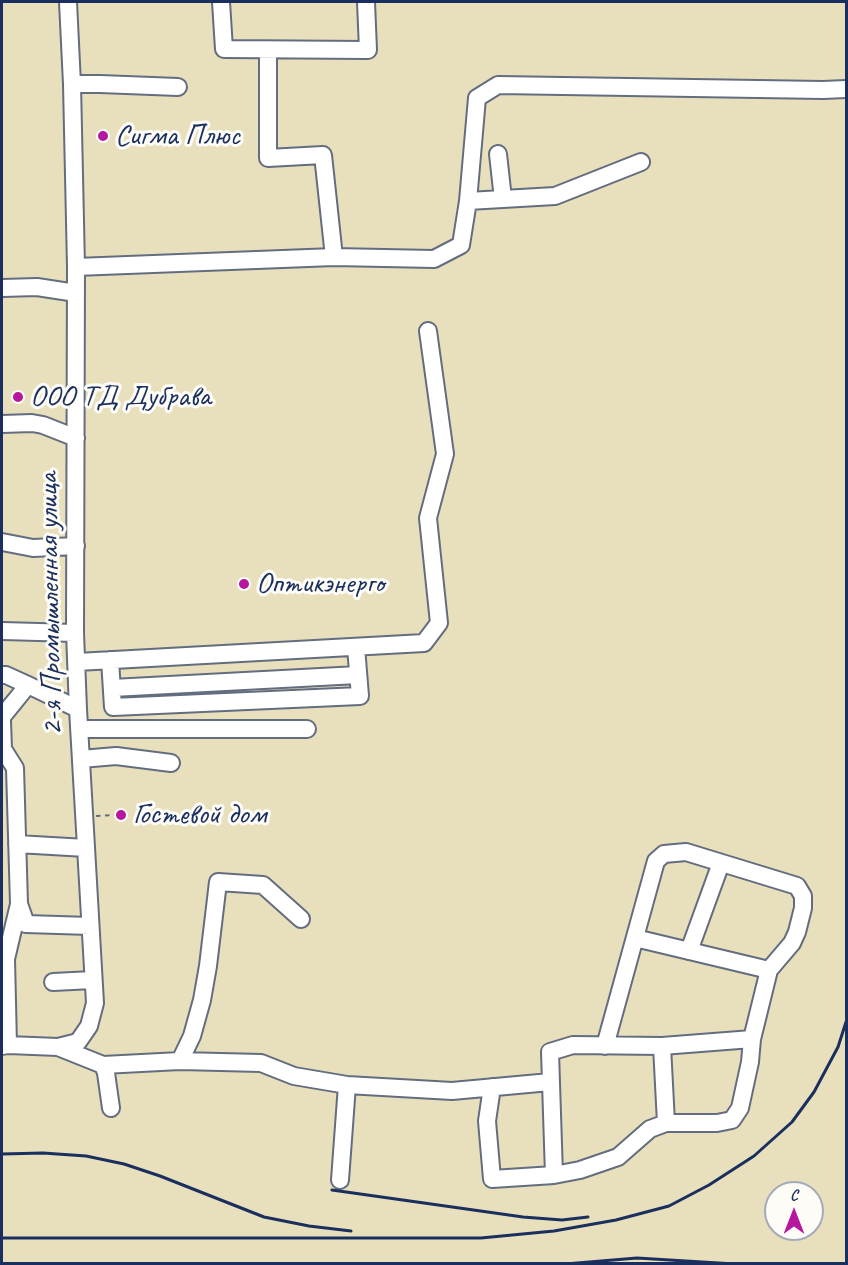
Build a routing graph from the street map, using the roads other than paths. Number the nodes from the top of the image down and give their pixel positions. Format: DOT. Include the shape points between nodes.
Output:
graph roads {
  1 [pos="68,2"];
  2 [pos="221,2"];
  3 [pos="366,2"];
  4 [pos="268,50"];
  5 [pos="72,84"];
  6 [pos="178,87"];
  7 [pos="846,89"];
  8 [pos="498,153"];
  9 [pos="641,162"];
  10 [pos="503,199"];
  11 [pos="468,201"];
  12 [pos="334,257"];
  13 [pos="76,267"];
  14 [pos="2,288"];
  15 [pos="76,292"];
  16 [pos="429,331"];
  17 [pos="2,424"];
  18 [pos="76,438"];
  19 [pos="2,542"];
  20 [pos="75,546"];
  21 [pos="2,631"];
  22 [pos="75,633"];
  23 [pos="356,646"];
  24 [pos="110,660"];
  25 [pos="77,662"];
  26 [pos="2,675"];
  27 [pos="28,685"];
  28 [pos="78,709"];
  29 [pos="2,719"];
  30 [pos="79,729"];
  31 [pos="307,729"];
  32 [pos="81,759"];
  33 [pos="171,763"];
  34 [pos="17,844"];
  35 [pos="86,848"];
  36 [pos="721,863"];
  37 [pos="19,904"];
  38 [pos="301,919"];
  39 [pos="90,926"];
  40 [pos="635,938"];
  41 [pos="689,951"];
  42 [pos="769,970"];
  43 [pos="93,980"];
  44 [pos="53,982"];
  45 [pos="4,1012"];
  46 [pos="752,1039"];
  47 [pos="5,1045"];
  48 [pos="604,1046"];
  49 [pos="662,1046"];
  50 [pos="58,1047"];
  51 [pos="180,1061"];
  52 [pos="103,1065"];
  53 [pos="550,1082"];
  54 [pos="347,1085"];
  55 [pos="492,1087"];
  56 [pos="111,1108"];
  57 [pos="666,1123"];
  58 [pos="554,1175"];
  59 [pos="340,1180"];
  1 -- 5 [label="street, 2-я Промышленная улица"];
  2 -- 4 [label="street" via="224,49"];
  3 -- 4 [label="street" via="368,50"];
  4 -- 12 [label="street" via="268,158 323,155"];
  5 -- 6 [label="street"];
  5 -- 13 [label="street, 2-я Промышленная улица"];
  7 -- 11 [label="street" via="498,85 477,98"];
  8 -- 10 [label="street"];
  9 -- 10 [label="street" via="555,196"];
  10 -- 11 [label="street"];
  11 -- 12 [label="street" via="461,245 434,259"];
  12 -- 13 [label="street"];
  13 -- 15 [label="street, 2-я Промышленная улица"];
  14 -- 15 [label="street"];
  15 -- 18 [label="street, 2-я Промышленная улица"];
  16 -- 23 [label="street" via="445,454 428,518 439,623 424,643"];
  17 -- 18 [label="street" via="43,425"];
  18 -- 20 [label="street, 2-я Промышленная улица"];
  19 -- 20 [label="street" via="33,548"];
  20 -- 22 [label="street, 2-я Промышленная улица"];
  21 -- 22 [label="street"];
  22 -- 25 [label="street, 2-я Промышленная улица"];
  23 -- 24 [label="street"];
  23 -- 24 [label="street" via="360,696 113,707"];
  24 -- 25 [label="street"];
  25 -- 28 [label="street, 2-я Промышленная улица"];
  26 -- 27 [label="street"];
  27 -- 28 [label="street"];
  27 -- 29 [label="street"];
  28 -- 30 [label="street, 2-я Промышленная улица"];
  29 -- 34 [label="street" via="3,749 15,768"];
  30 -- 31 [label="street"];
  30 -- 32 [label="street, 2-я Промышленная улица"];
  32 -- 33 [label="street" via="116,756"];
  32 -- 35 [label="street, 2-я Промышленная улица"];
  34 -- 35 [label="street"];
  34 -- 37 [label="street"];
  35 -- 39 [label="street, 2-я Промышленная улица"];
  36 -- 40 [label="street" via="686,852 664,854 656,861"];
  36 -- 41 [label="street"];
  36 -- 42 [label="street" via="797,886 803,896 797,932"];
  37 -- 39 [label="street" via="26,924"];
  37 -- 45 [label="street" via="6,959"];
  38 -- 51 [label="street" via="264,885 218,882 202,1000"];
  39 -- 43 [label="street, 2-я Промышленная улица"];
  40 -- 41 [label="street"];
  40 -- 48 [label="street"];
  41 -- 42 [label="street"];
  42 -- 46 [label="street"];
  43 -- 44 [label="street"];
  43 -- 50 [label="street, 2-я Промышленная улица" via="95,1003 89,1026 78,1042"];
  45 -- 47 [label="street"];
  46 -- 49 [label="street"];
  46 -- 57 [label="street" via="740,1108 732,1119 717,1123"];
  47 -- 50 [label="street, 2-я Промышленная улица"];
  48 -- 49 [label="street"];
  48 -- 53 [label="street" via="573,1045 550,1052"];
  49 -- 57 [label="street"];
  50 -- 52 [label="street"];
  51 -- 52 [label="street"];
  51 -- 54 [label="street" via="261,1063 294,1076"];
  52 -- 56 [label="street"];
  53 -- 55 [label="street"];
  53 -- 58 [label="street"];
  54 -- 55 [label="street" via="452,1091"];
  54 -- 59 [label="street"];
  55 -- 58 [label="street" via="487,1121 492,1179"];
  57 -- 58 [label="street" via="650,1129 618,1157"];
}
